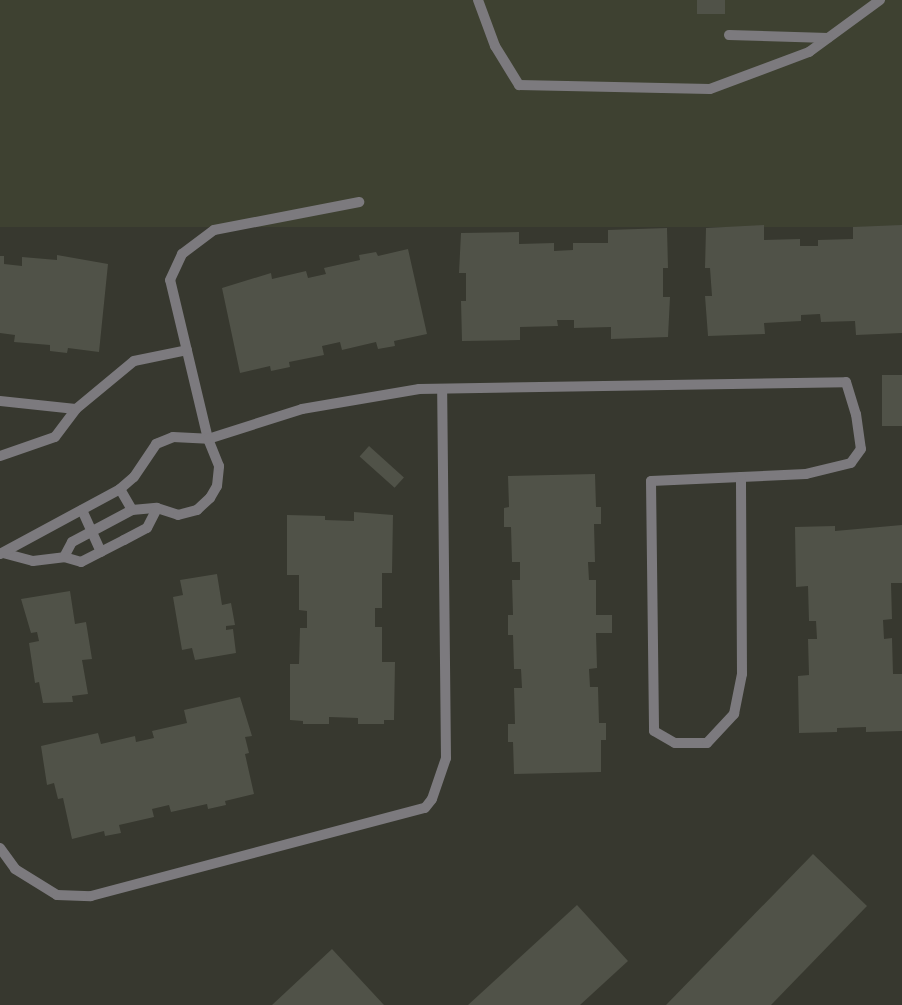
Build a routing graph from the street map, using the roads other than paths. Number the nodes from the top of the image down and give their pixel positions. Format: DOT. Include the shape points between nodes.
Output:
graph roads {
  1 [pos="478,0"];
  2 [pos="880,0"];
  3 [pos="729,35"];
  4 [pos="828,38"];
  5 [pos="359,202"];
  6 [pos="187,350"];
  7 [pos="442,388"];
  8 [pos="0,401"];
  9 [pos="76,409"];
  10 [pos="208,439"];
  11 [pos="0,456"];
  12 [pos="741,477"];
  13 [pos="120,489"];
  14 [pos="157,508"];
  15 [pos="82,510"];
  16 [pos="132,510"];
  17 [pos="92,532"];
  18 [pos="101,552"];
  19 [pos="1,554"];
  20 [pos="64,557"];
  21 [pos="0,848"];
  1 -- 4 [label="street" via="495,46 518,85 710,90 809,52"];
  2 -- 4 [label="street"];
  3 -- 4 [label="street"];
  5 -- 6 [label="street" via="214,230 182,254 170,280"];
  6 -- 9 [label="street" via="134,361"];
  6 -- 10 [label="street"];
  7 -- 10 [label="street" via="418,388 302,409"];
  7 -- 12 [label="street" via="846,382 861,449 851,463 806,474"];
  7 -- 21 [label="street" via="446,758 432,798 425,808 91,896 57,895 15,869"];
  8 -- 9 [label="street"];
  9 -- 11 [label="street" via="55,437"];
  10 -- 13 [label="street" via="173,436 156,444 134,477"];
  10 -- 14 [label="street" via="219,466 217,486 210,498 198,510 178,515"];
  12 -- 12 [label="street" via="651,481 654,730 675,743 707,743 734,714 742,674"];
  13 -- 15 [label="street"];
  13 -- 16 [label="street"];
  14 -- 16 [label="street"];
  14 -- 18 [label="street" via="146,528"];
  15 -- 17 [label="street"];
  15 -- 19 [label="street"];
  16 -- 17 [label="street"];
  17 -- 18 [label="street"];
  17 -- 20 [label="street" via="72,542"];
  18 -- 20 [label="street" via="81,562"];
  19 -- 20 [label="street" via="33,561"];
}
